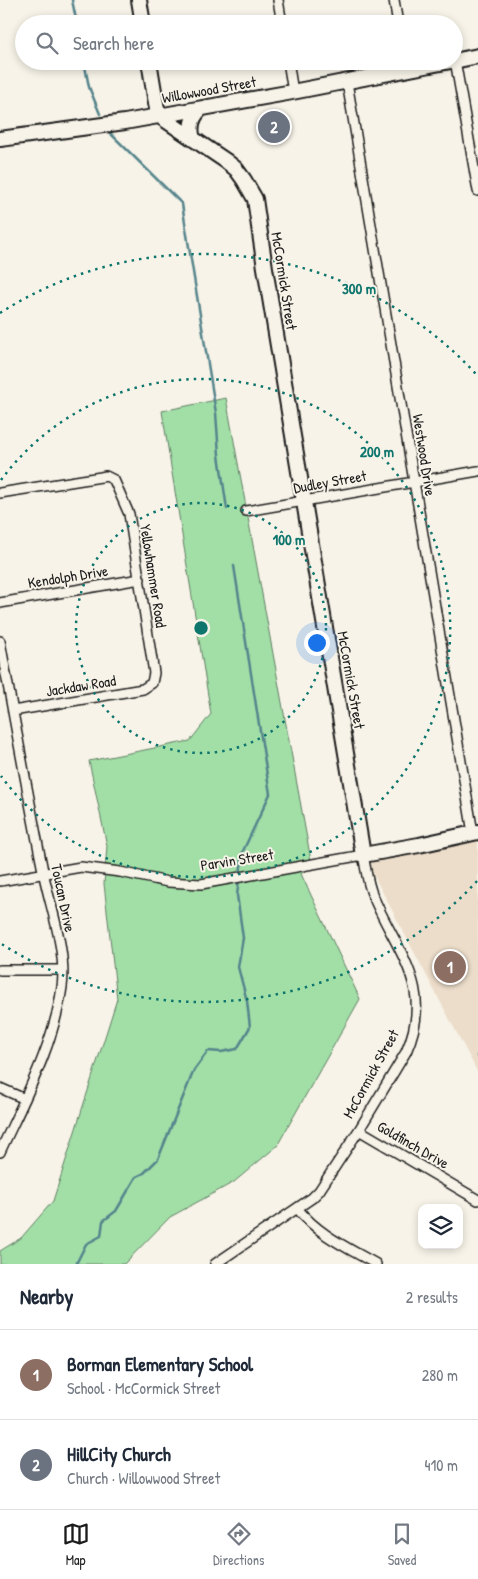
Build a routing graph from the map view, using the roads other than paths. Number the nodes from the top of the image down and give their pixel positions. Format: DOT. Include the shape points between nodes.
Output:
graph roads {
  1 [pos="139,0"];
  2 [pos="278,0"];
  3 [pos="394,0"];
  4 [pos="142,15"];
  5 [pos="280,15"];
  6 [pos="396,15"];
  7 [pos="478,56"];
  8 [pos="463,59"];
  9 [pos="150,70"];
  10 [pos="289,70"];
  11 [pos="390,70"];
  12 [pos="456,70"];
  13 [pos="347,82"];
  14 [pos="293,92"];
  15 [pos="202,108"];
  16 [pos="158,115"];
  17 [pos="0,139"];
  18 [pos="193,139"];
  19 [pos="478,191"];
  20 [pos="478,471"];
  21 [pos="413,482"];
  22 [pos="0,493"];
  23 [pos="304,501"];
  24 [pos="246,511"];
  25 [pos="140,579"];
  26 [pos="0,603"];
  27 [pos="0,641"];
  28 [pos="152,683"];
  29 [pos="13,711"];
  30 [pos="475,833"];
  31 [pos="363,855"];
  32 [pos="43,873"];
  33 [pos="0,881"];
  34 [pos="0,970"];
  35 [pos="62,970"];
  36 [pos="0,1088"];
  37 [pos="25,1099"];
  38 [pos="359,1130"];
  39 [pos="0,1152"];
  40 [pos="478,1200"];
  41 [pos="297,1208"];
  42 [pos="215,1264"];
  43 [pos="376,1264"];
  1 -- 4 [label="street"];
  2 -- 5 [label="street"];
  3 -- 6 [label="street"];
  7 -- 8 [label="street, Willowwood Street"];
  9 -- 16 [label="street"];
  10 -- 14 [label="street"];
  11 -- 13 [label="street, Willowwood Street"];
  12 -- 19 [label="street"];
  13 -- 14 [label="street, Willowwood Street"];
  13 -- 21 [label="street, Westwood Drive"];
  14 -- 15 [label="street, Willowwood Street"];
  15 -- 16 [label="street, Willowwood Street"];
  15 -- 18 [label="street" via="192,120"];
  16 -- 17 [label="street, Willowwood Street"];
  16 -- 18 [label="street, McCormick Street"];
  18 -- 23 [label="street, McCormick Street" via="236,169 255,199"];
  20 -- 21 [label="street, Dudley Street"];
  21 -- 23 [label="street, Dudley Street"];
  21 -- 30 [label="street, Westwood Drive"];
  22 -- 25 [label="street, Yellowhammer Road" via="111,477 129,514"];
  23 -- 24 [label="street, Dudley Street"];
  23 -- 31 [label="street, McCormick Street"];
  25 -- 26 [label="street, Kendolph Drive"];
  25 -- 28 [label="street, Yellowhammer Road" via="154,673"];
  27 -- 29 [label="street, Toucan Drive"];
  28 -- 29 [label="street, Jackdaw Road" via="143,689"];
  29 -- 32 [label="street, Toucan Drive"];
  30 -- 31 [label="street, Parvin Street"];
  31 -- 32 [label="street, Parvin Street" via="201,884 81,868"];
  31 -- 38 [label="street, McCormick Street" via="372,895 414,982 417,1003 414,1028 406,1052"];
  32 -- 33 [label="street, Parvin Street"];
  32 -- 35 [label="street, Toucan Drive" via="60,946"];
  34 -- 35 [label="street"];
  35 -- 37 [label="street, Toucan Drive" via="57,1013"];
  36 -- 37 [label="street"];
  37 -- 39 [label="street, Toucan Drive"];
  38 -- 40 [label="street, Goldfinch Drive"];
  38 -- 41 [label="street, McCormick Street" via="326,1182 312,1198"];
  41 -- 42 [label="street, McCormick Street"];
  41 -- 43 [label="street" via="319,1230"];
}
